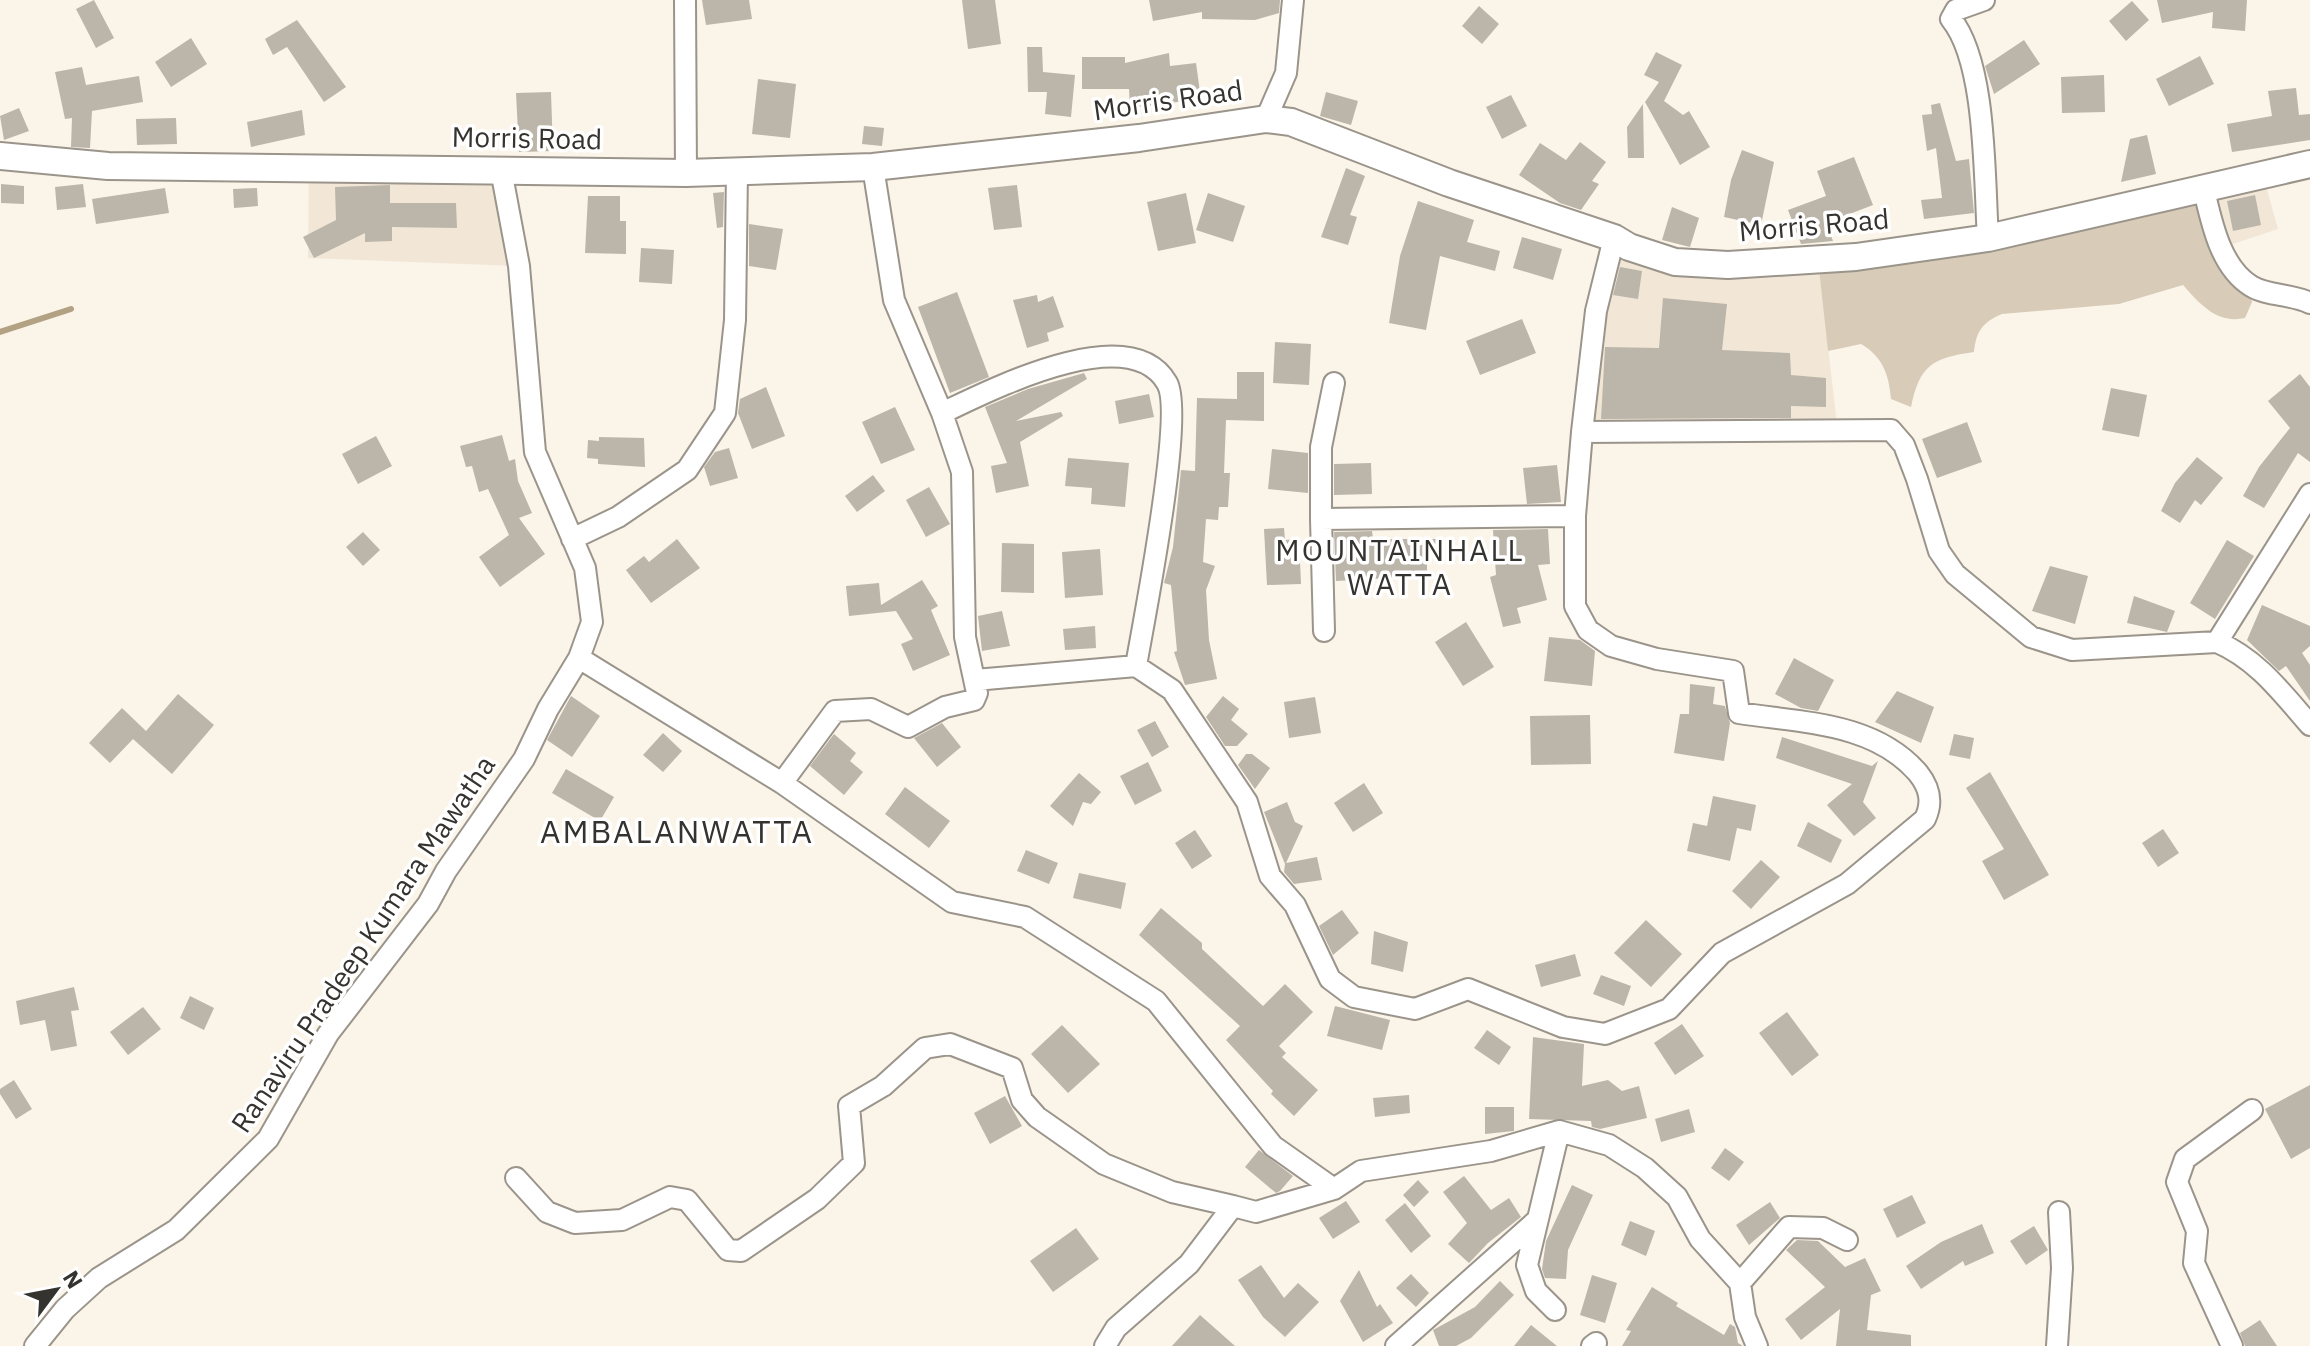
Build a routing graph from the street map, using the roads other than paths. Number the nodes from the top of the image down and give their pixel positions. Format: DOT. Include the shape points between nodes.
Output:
graph roads {
  1 [pos="685,0"];
  2 [pos="1293,0"];
  3 [pos="1984,0"];
  4 [pos="1266,119"];
  5 [pos="0,156"];
  6 [pos="2310,164"];
  7 [pos="873,167"];
  8 [pos="501,170"];
  9 [pos="737,171"];
  10 [pos="686,173"];
  11 [pos="2203,186"];
  12 [pos="1614,238"];
  13 [pos="1988,238"];
  14 [pos="2310,303"];
  15 [pos="1334,383"];
  16 [pos="942,413"];
  17 [pos="1582,432"];
  18 [pos="2309,496"];
  19 [pos="1575,516"];
  20 [pos="1321,519"];
  21 [pos="572,539"];
  22 [pos="1324,631"];
  23 [pos="2217,642"];
  24 [pos="579,658"];
  25 [pos="1136,666"];
  26 [pos="975,680"];
  27 [pos="2310,725"];
  28 [pos="782,783"];
  29 [pos="2252,1110"];
  30 [pos="1559,1131"];
  31 [pos="516,1178"];
  32 [pos="1334,1189"];
  33 [pos="1233,1206"];
  34 [pos="2059,1212"];
  35 [pos="1535,1222"];
  36 [pos="1847,1240"];
  37 [pos="1740,1283"];
  38 [pos="1555,1310"];
  39 [pos="35,1346"];
  40 [pos="1105,1346"];
  41 [pos="1396,1346"];
  42 [pos="1757,1346"];
  43 [pos="2057,1346"];
  44 [pos="2232,1346"];
  1 -- 10 [label="street"];
  2 -- 4 [label="street" via="1286,73"];
  3 -- 13 [label="street" via="1956,10 1951,19 1963,34 1975,73"];
  4 -- 7 [label="main road, Morris Road"];
  4 -- 12 [label="main road, Morris Road" via="1291,122 1449,183"];
  5 -- 8 [label="main road, Morris Road" via="108,166"];
  6 -- 11 [label="main road, Morris Road"];
  7 -- 9 [label="main road, Morris Road"];
  7 -- 16 [label="street" via="894,300"];
  8 -- 10 [label="main road, Morris Road"];
  8 -- 21 [label="street, Ranaviru Pradeep Kumara Mawatha" via="519,266 535,452"];
  9 -- 10 [label="main road, Morris Road"];
  9 -- 21 [label="street" via="735,320 725,413 687,470 618,517"];
  11 -- 13 [label="main road, Morris Road"];
  11 -- 14 [label="street" via="2214,231 2234,270 2252,287"];
  12 -- 13 [label="main road, Morris Road" via="1675,262 1728,265 1856,257"];
  12 -- 17 [label="street" via="1596,311"];
  15 -- 20 [label="street" via="1321,447"];
  16 -- 25 [label="street" via="1065,360 1140,361 1166,381 1172,396 1169,465"];
  16 -- 26 [label="street" via="962,472 965,637"];
  17 -- 19 [label="street"];
  17 -- 23 [label="street" via="1891,430 1904,445 1939,551 1955,574 2031,637 2072,650"];
  18 -- 23 [label="street"];
  19 -- 20 [label="street"];
  19 -- 25 [label="street" via="1575,606 1588,630 1611,646 1645,656 1733,671 1739,713 1861,733 1902,754 1927,784 1931,807 1925,819 1847,884 1722,953 1669,1009 1605,1034 1563,1027 1468,989 1415,1009 1354,997 1330,979 1295,905 1270,876 1247,802 1172,690"];
  20 -- 22 [label="street"];
  21 -- 24 [label="street, Ranaviru Pradeep Kumara Mawatha" via="585,568 592,622"];
  23 -- 27 [label="street" via="2239,652 2272,681"];
  24 -- 28 [label="street"];
  24 -- 39 [label="street, Ranaviru Pradeep Kumara Mawatha" via="524,759 428,904 328,1034 268,1139 176,1230 99,1278"];
  25 -- 26 [label="street"];
  26 -- 28 [label="street" via="974,700 945,707 908,727 871,709 835,711"];
  28 -- 32 [label="street" via="952,902 1025,917 1156,1001 1273,1146"];
  29 -- 44 [label="street" via="2185,1159 2177,1182 2197,1231 2194,1263"];
  30 -- 32 [label="street" via="1491,1151 1361,1171"];
  30 -- 35 [label="street"];
  30 -- 37 [label="street" via="1609,1145 1645,1168 1677,1197 1700,1239"];
  31 -- 33 [label="street" via="547,1212 575,1223 622,1220 670,1197 687,1200 728,1250 741,1251 817,1199 854,1163 849,1106 883,1086 925,1048 950,1044 1012,1068 1022,1100 1037,1117 1104,1164 1172,1192"];
  32 -- 33 [label="street" via="1256,1212"];
  33 -- 40 [label="street" via="1189,1264 1116,1328"];
  34 -- 43 [label="street"];
  35 -- 38 [label="street" via="1527,1265 1536,1291"];
  35 -- 41 [label="street"];
  36 -- 37 [label="street" via="1823,1228 1789,1227"];
  37 -- 42 [label="street" via="1745,1317"];
}
